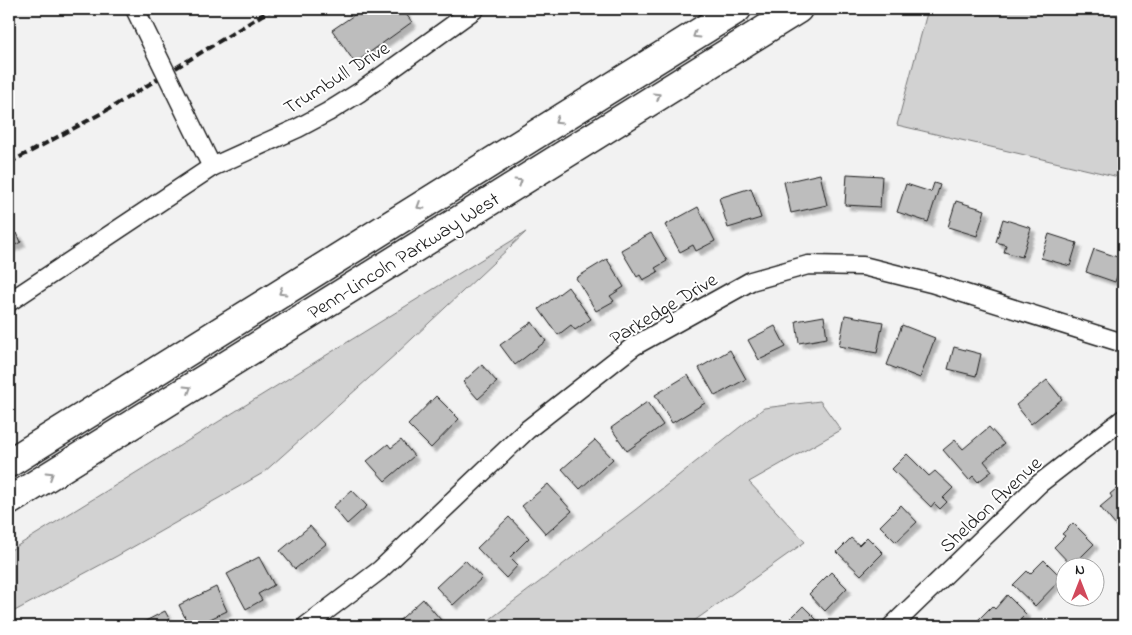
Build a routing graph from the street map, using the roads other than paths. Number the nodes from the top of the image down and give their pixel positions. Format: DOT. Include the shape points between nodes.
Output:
graph roads {
  1 [pos="135,9"];
  2 [pos="475,9"];
  3 [pos="737,9"];
  4 [pos="798,9"];
  5 [pos="212,167"];
  6 [pos="9,302"];
  7 [pos="1123,343"];
  8 [pos="1123,419"];
  9 [pos="9,463"];
  10 [pos="9,500"];
  11 [pos="306,626"];
  12 [pos="892,626"];
  1 -- 5 [label="street, bridge"];
  2 -- 5 [label="street, Trumbull Drive" via="328,112"];
  3 -- 9 [label="highway, Penn-Lincoln Parkway West, one-way"];
  10 -- 4 [label="highway, Penn-Lincoln Parkway West, one-way"];
  5 -- 6 [label="street, Trumbull Drive"];
  7 -- 11 [label="street, Parkedge Drive" via="931,283 863,266 808,265 751,281 634,346 527,430 380,570"];
  8 -- 12 [label="street, Sheldon Avenue" via="1039,484"];
}
